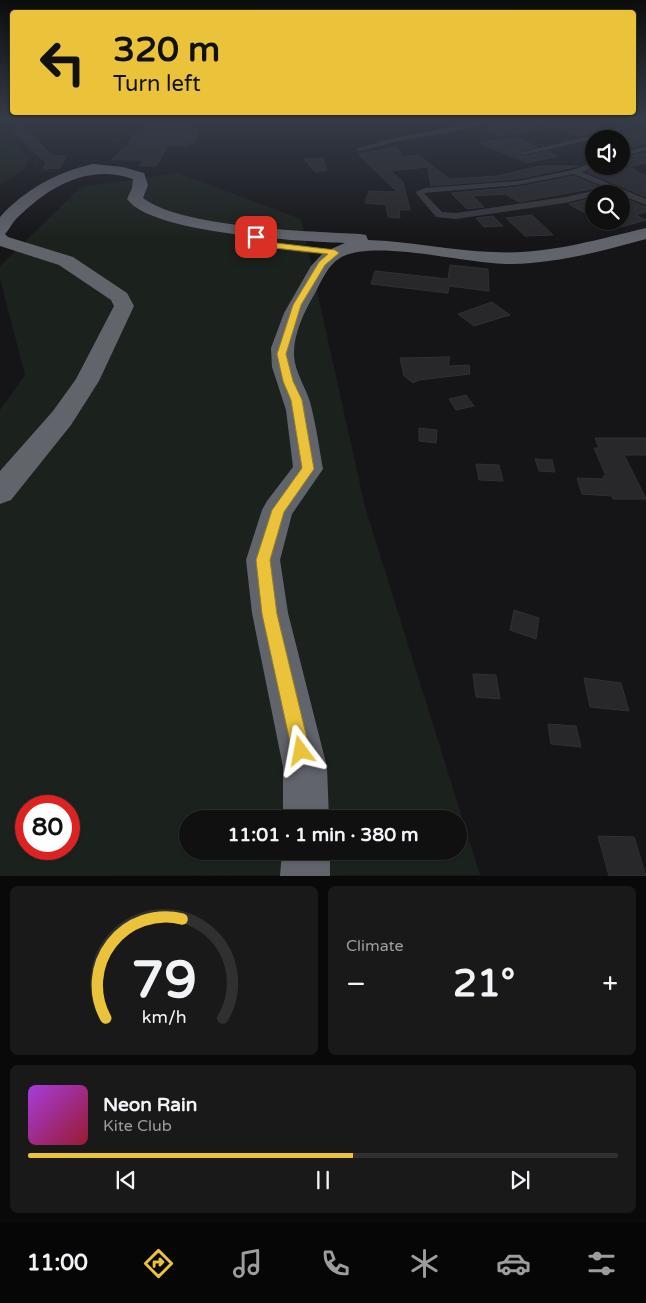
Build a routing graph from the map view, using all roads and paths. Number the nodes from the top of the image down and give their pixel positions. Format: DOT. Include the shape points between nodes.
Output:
graph roads {
  1 [pos="36,160"];
  2 [pos="585,168"];
  3 [pos="52,171"];
  4 [pos="575,172"];
  5 [pos="606,185"];
  6 [pos="630,195"];
  7 [pos="585,196"];
  8 [pos="646,202"];
  9 [pos="646,223"];
  10 [pos="0,230"];
  11 [pos="251,231"];
  12 [pos="646,233"];
  13 [pos="0,238"];
  14 [pos="335,253"];
  15 [pos="0,492"];
  16 [pos="306,810"];
  17 [pos="306,860"];
  18 [pos="305,876"];
  1 -- 3 [label="path" via="39,170"];
  2 -- 4 [label="street"];
  4 -- 5 [label="street"];
  4 -- 7 [label="street" via="518,183 419,192 438,215 456,216"];
  6 -- 8 [label="street"];
  9 -- 11 [label="highway" via="565,244 499,248"];
  10 -- 11 [label="highway" via="5,219 70,173 109,168 139,176 140,191 135,199 138,205 149,210"];
  11 -- 14 [label="lane" via="275,246"];
  12 -- 14 [label="highway" via="530,258 493,258 363,246"];
  13 -- 15 [label="highway" via="66,260 120,297 124,306 87,381 62,418"];
  14 -- 16 [label="highway" via="322,263 297,305 282,354 296,400 308,469 278,510 263,560 270,614 305,767"];
  17 -- 18 [label="highway"];
}
